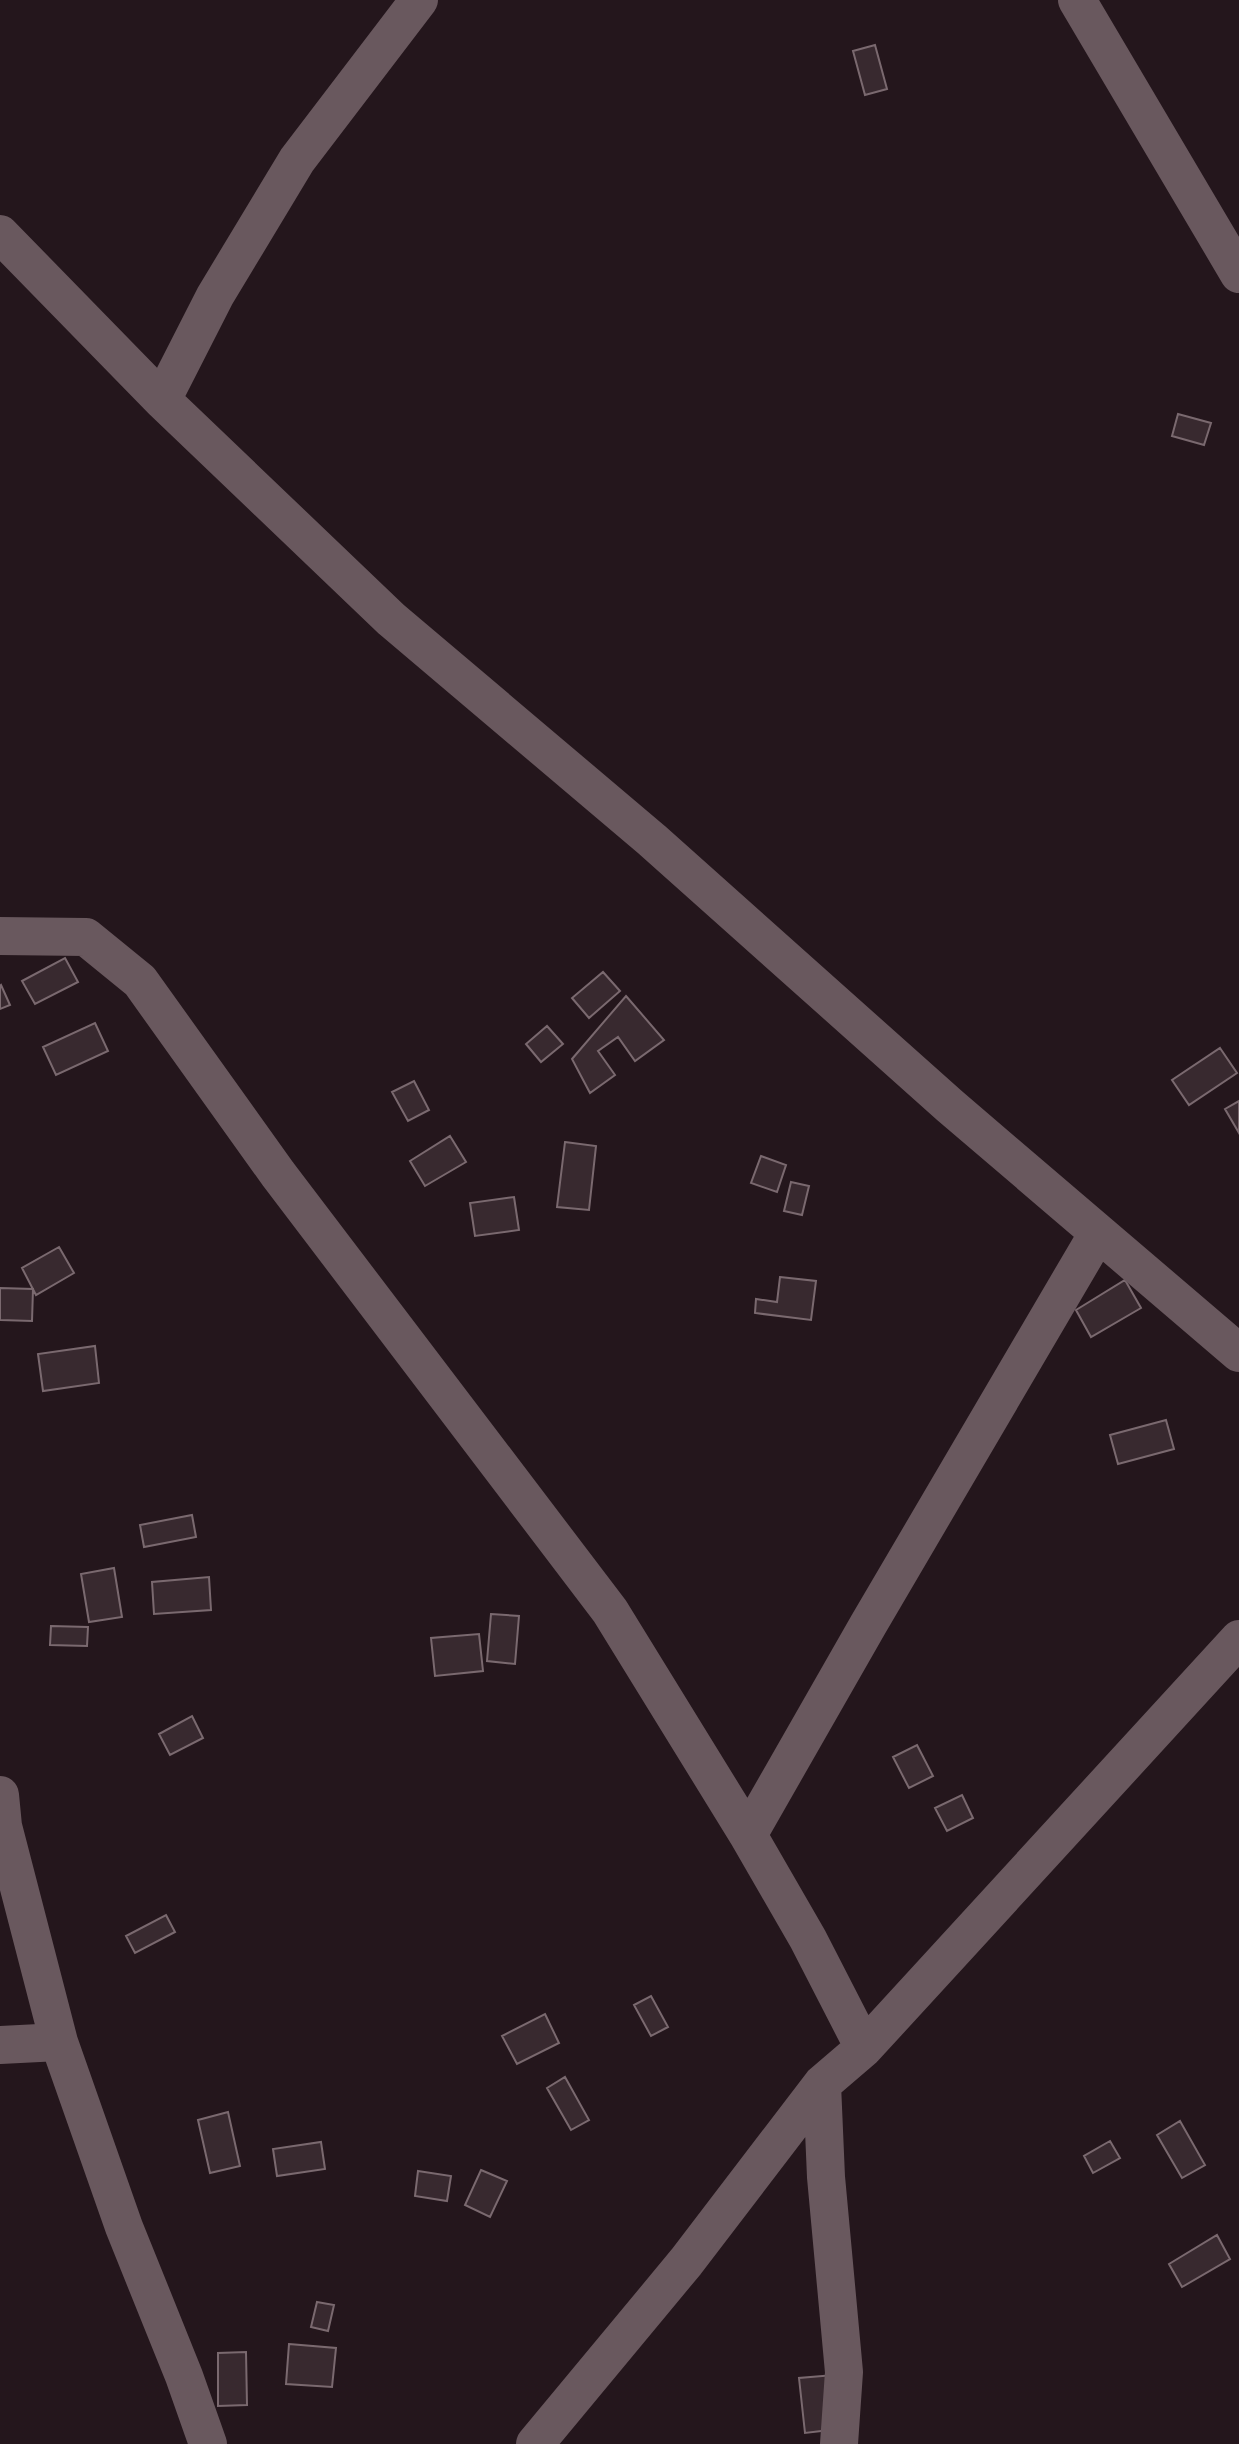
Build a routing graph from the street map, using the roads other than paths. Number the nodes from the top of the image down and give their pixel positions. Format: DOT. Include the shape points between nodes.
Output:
graph roads {
  1 [pos="419,0"];
  2 [pos="1076,0"];
  3 [pos="0,234"];
  4 [pos="1239,274"];
  5 [pos="162,400"];
  6 [pos="0,936"];
  7 [pos="1098,1233"];
  8 [pos="1239,1353"];
  9 [pos="1239,1639"];
  10 [pos="0,1795"];
  11 [pos="748,1835"];
  12 [pos="59,2042"];
  13 [pos="0,2045"];
  14 [pos="864,2048"];
  15 [pos="822,2084"];
  16 [pos="208,2444"];
  17 [pos="535,2444"];
  18 [pos="839,2444"];
  1 -- 5 [label="street" via="297,160 215,296"];
  2 -- 4 [label="street"];
  3 -- 5 [label="street"];
  5 -- 7 [label="street" via="391,619 652,840"];
  6 -- 11 [label="street" via="86,937 140,981 278,1174 610,1612"];
  7 -- 8 [label="street"];
  7 -- 11 [label="street"];
  9 -- 14 [label="street"];
  10 -- 12 [label="street" via="3,1826"];
  11 -- 14 [label="street"];
  12 -- 13 [label="street"];
  12 -- 16 [label="street"];
  14 -- 15 [label="street"];
  15 -- 17 [label="street" via="686,2262"];
  15 -- 18 [label="street" via="844,2372"];
}
